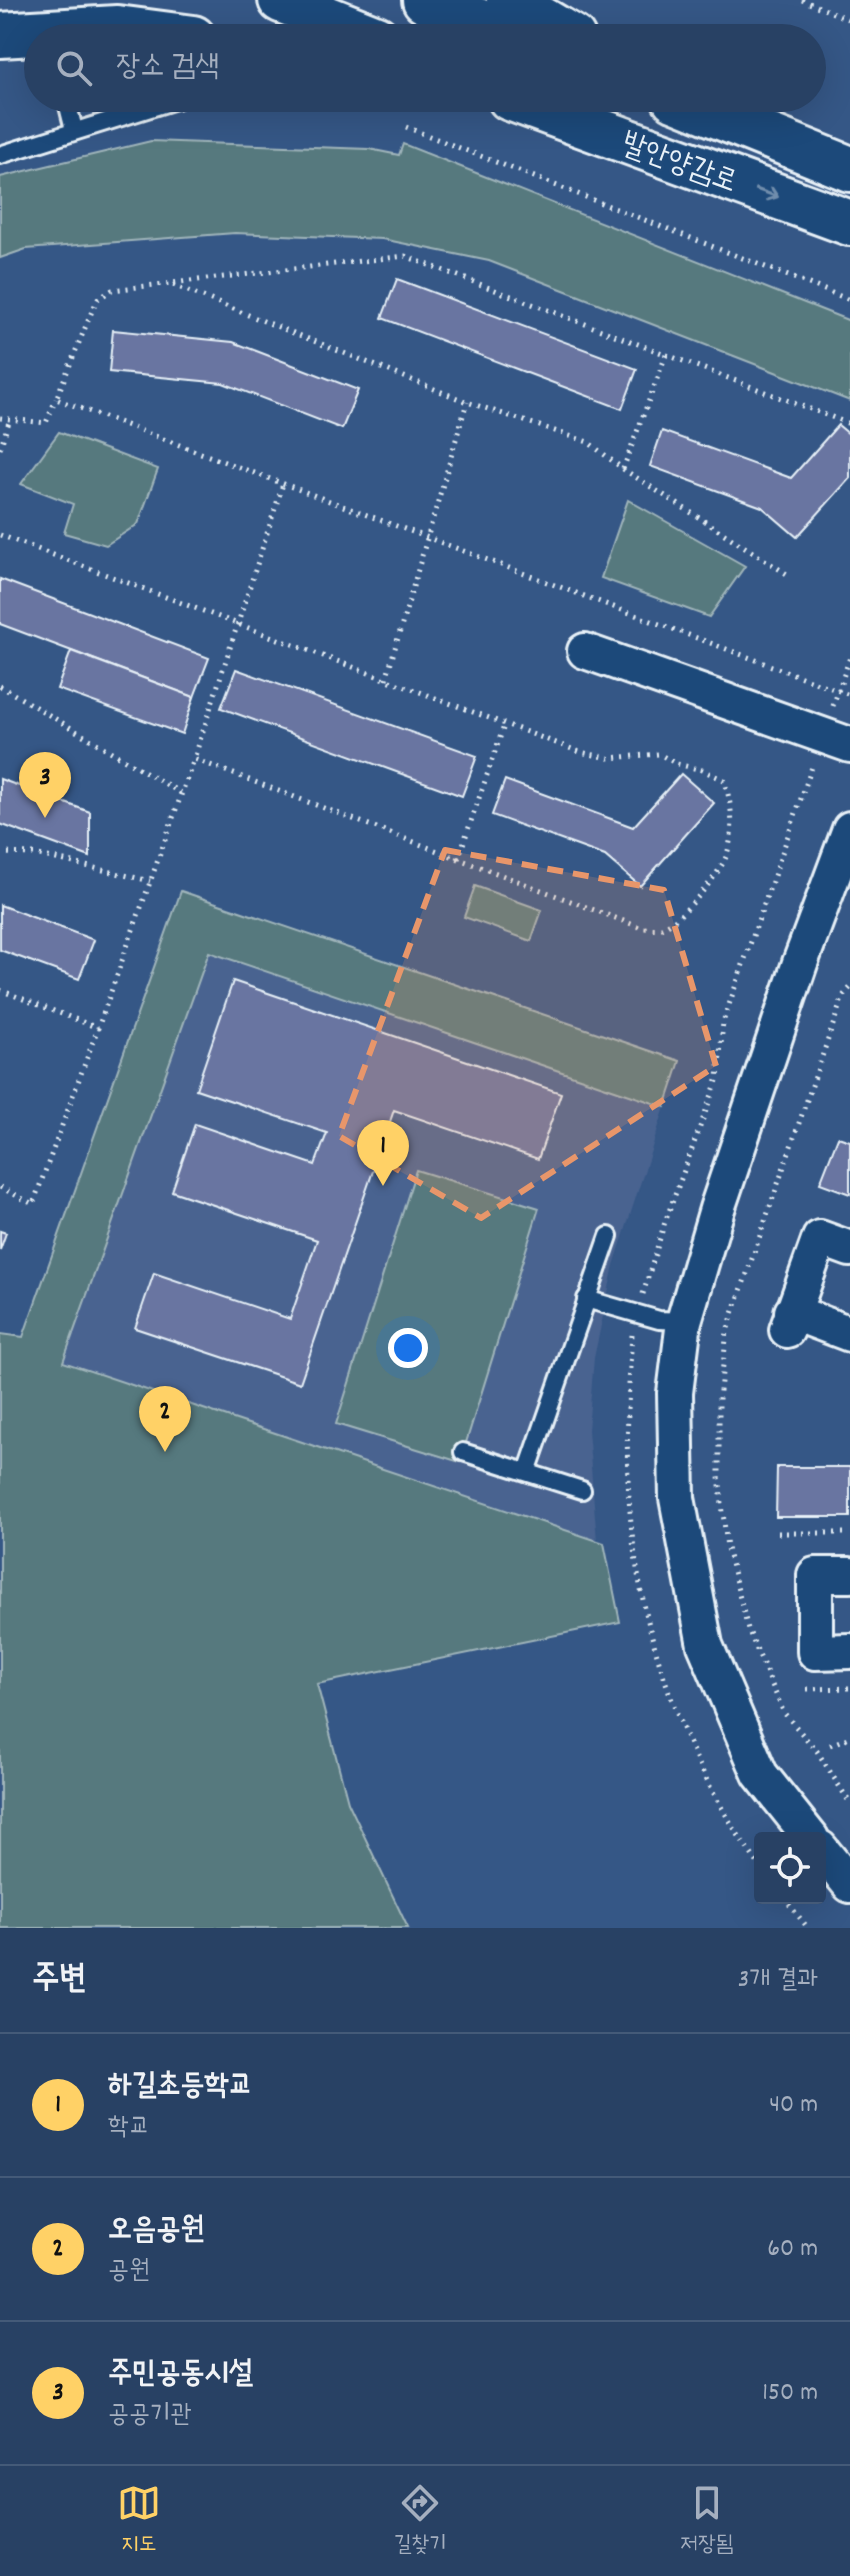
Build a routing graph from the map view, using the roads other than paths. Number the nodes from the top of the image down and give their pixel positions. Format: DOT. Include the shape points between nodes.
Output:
graph roads {
  1 [pos="281,0"];
  2 [pos="425,0"];
  3 [pos="509,0"];
  4 [pos="533,0"];
  5 [pos="341,24"];
  6 [pos="486,24"];
  7 [pos="551,24"];
  8 [pos="560,24"];
  9 [pos="24,34"];
  10 [pos="0,35"];
  11 [pos="70,112"];
  12 [pos="135,112"];
  13 [pos="548,112"];
  14 [pos="710,112"];
  15 [pos="74,130"];
  16 [pos="0,155"];
  17 [pos="850,169"];
  18 [pos="850,223"];
  19 [pos="585,651"];
  20 [pos="850,745"];
  21 [pos="850,829"];
  22 [pos="609,1236"];
  23 [pos="850,1249"];
  24 [pos="586,1299"];
  25 [pos="684,1321"];
  26 [pos="850,1334"];
  27 [pos="463,1452"];
  28 [pos="527,1472"];
  29 [pos="582,1490"];
  30 [pos="850,1575"];
  31 [pos="850,1651"];
  32 [pos="806,1832"];
  33 [pos="826,1855"];
  34 [pos="850,1885"];
  1 -- 5 [label="highway"];
  2 -- 6 [label="highway"];
  3 -- 7 [label="highway"];
  4 -- 8 [label="lane"];
  9 -- 10 [label="highway"];
  11 -- 15 [label="lane"];
  12 -- 15 [label="lane"];
  13 -- 18 [label="highway, 발안양감로, one-way"];
  14 -- 17 [label="highway, 발안양감로"];
  15 -- 16 [label="lane"];
  19 -- 20 [label="street"];
  21 -- 25 [label="street" via="722,1194"];
  22 -- 24 [label="lane"];
  23 -- 26 [label="street" via="820,1238 790,1321"];
  24 -- 25 [label="lane" via="659,1320"];
  24 -- 28 [label="lane"];
  25 -- 32 [label="street" via="675,1393 677,1498 705,1645 760,1774"];
  27 -- 28 [label="lane"];
  28 -- 29 [label="lane"];
  30 -- 31 [label="street" via="815,1575 815,1652"];
  33 -- 34 [label="street"];
}
